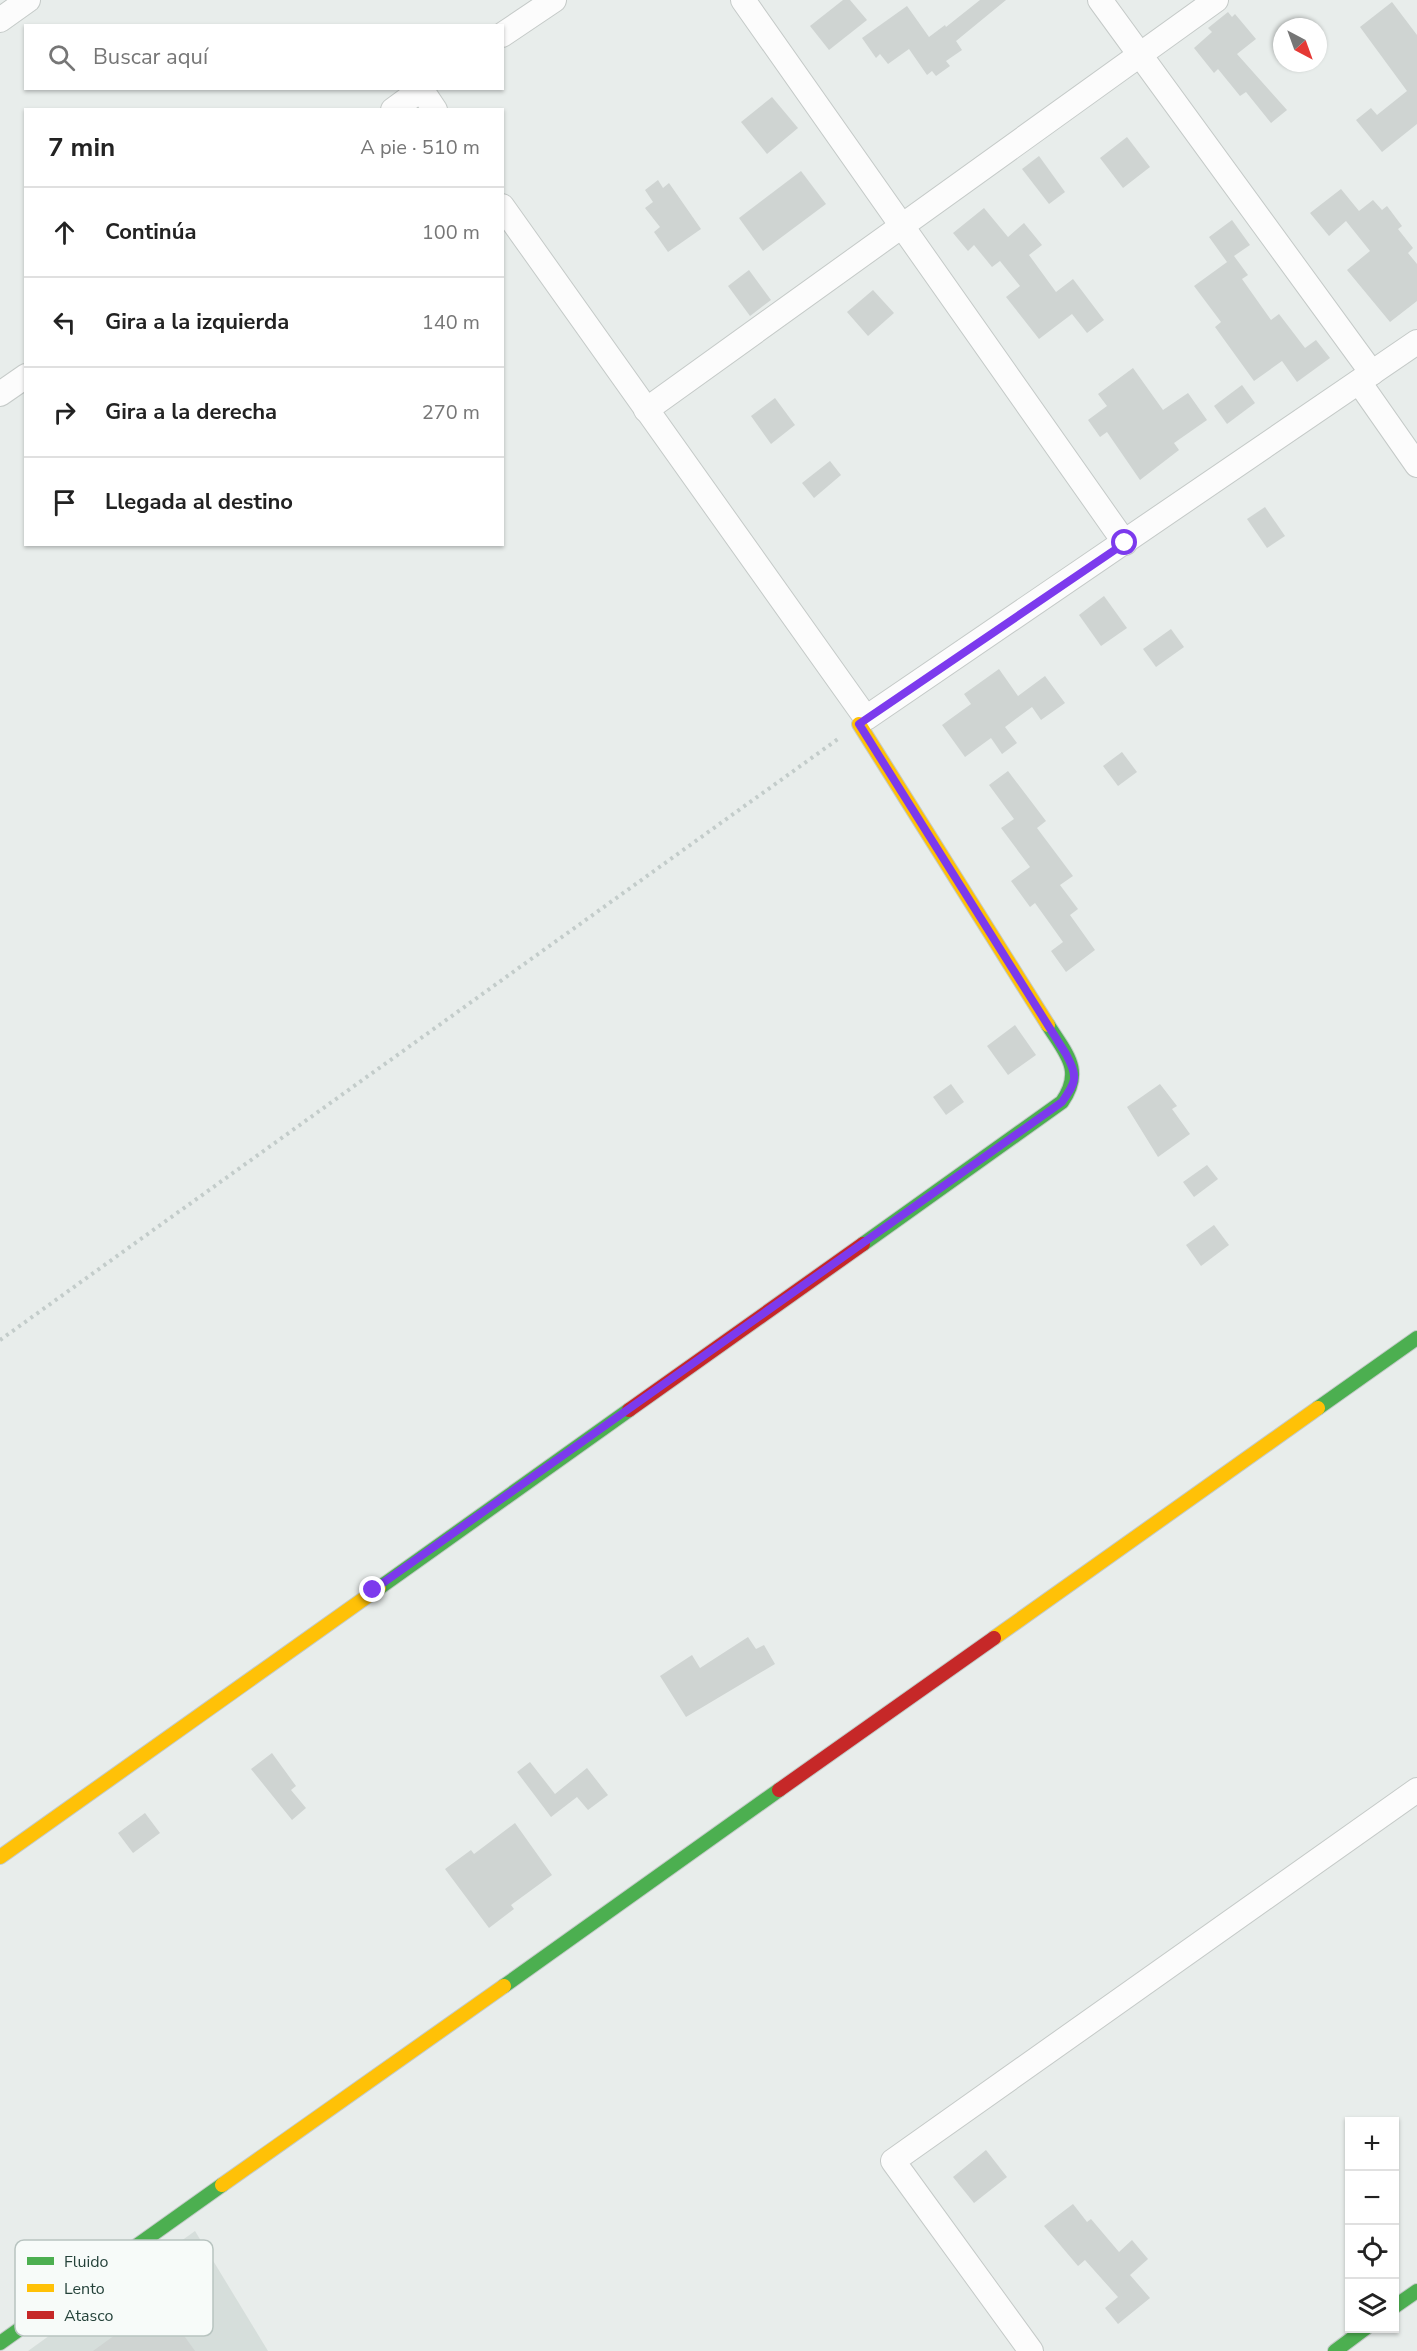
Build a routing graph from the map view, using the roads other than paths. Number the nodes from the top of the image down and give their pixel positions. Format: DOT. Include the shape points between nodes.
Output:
graph roads {
  1 [pos="28,0"];
  2 [pos="554,0"];
  3 [pos="743,0"];
  4 [pos="1100,0"];
  5 [pos="1216,0"];
  6 [pos="0,20"];
  7 [pos="504,34"];
  8 [pos="1140,54"];
  9 [pos="421,90"];
  10 [pos="423,90"];
  11 [pos="396,108"];
  12 [pos="434,108"];
  13 [pos="504,209"];
  14 [pos="902,226"];
  15 [pos="1417,342"];
  16 [pos="24,377"];
  17 [pos="1366,378"];
  18 [pos="0,394"];
  19 [pos="646,410"];
  20 [pos="1417,465"];
  21 [pos="1125,543"];
  22 [pos="859,724"];
  23 [pos="1417,1338"];
  24 [pos="1417,1790"];
  25 [pos="0,1857"];
  26 [pos="145,2240"];
  27 [pos="1417,2291"];
  28 [pos="1399,2304"];
  29 [pos="15,2332"];
  30 [pos="1359,2333"];
  31 [pos="0,2343"];
  32 [pos="1031,2351"];
  33 [pos="1335,2351"];
  1 -- 6 [label="street"];
  2 -- 7 [label="street"];
  3 -- 14 [label="street"];
  4 -- 8 [label="street"];
  5 -- 8 [label="street"];
  8 -- 14 [label="street"];
  8 -- 17 [label="street"];
  9 -- 11 [label="street"];
  10 -- 12 [label="street"];
  13 -- 19 [label="street"];
  14 -- 19 [label="street"];
  14 -- 21 [label="street"];
  15 -- 17 [label="street"];
  16 -- 18 [label="street"];
  17 -- 20 [label="street"];
  17 -- 21 [label="street"];
  19 -- 21 [label="street" via="866,718"];
  22 -- 25 [label="street" via="1066,1054 1075,1080 1062,1102"];
  23 -- 26 [label="street"];
  24 -- 32 [label="street" via="893,2161"];
  27 -- 28 [label="street"];
  29 -- 31 [label="street"];
  30 -- 33 [label="street"];
}
